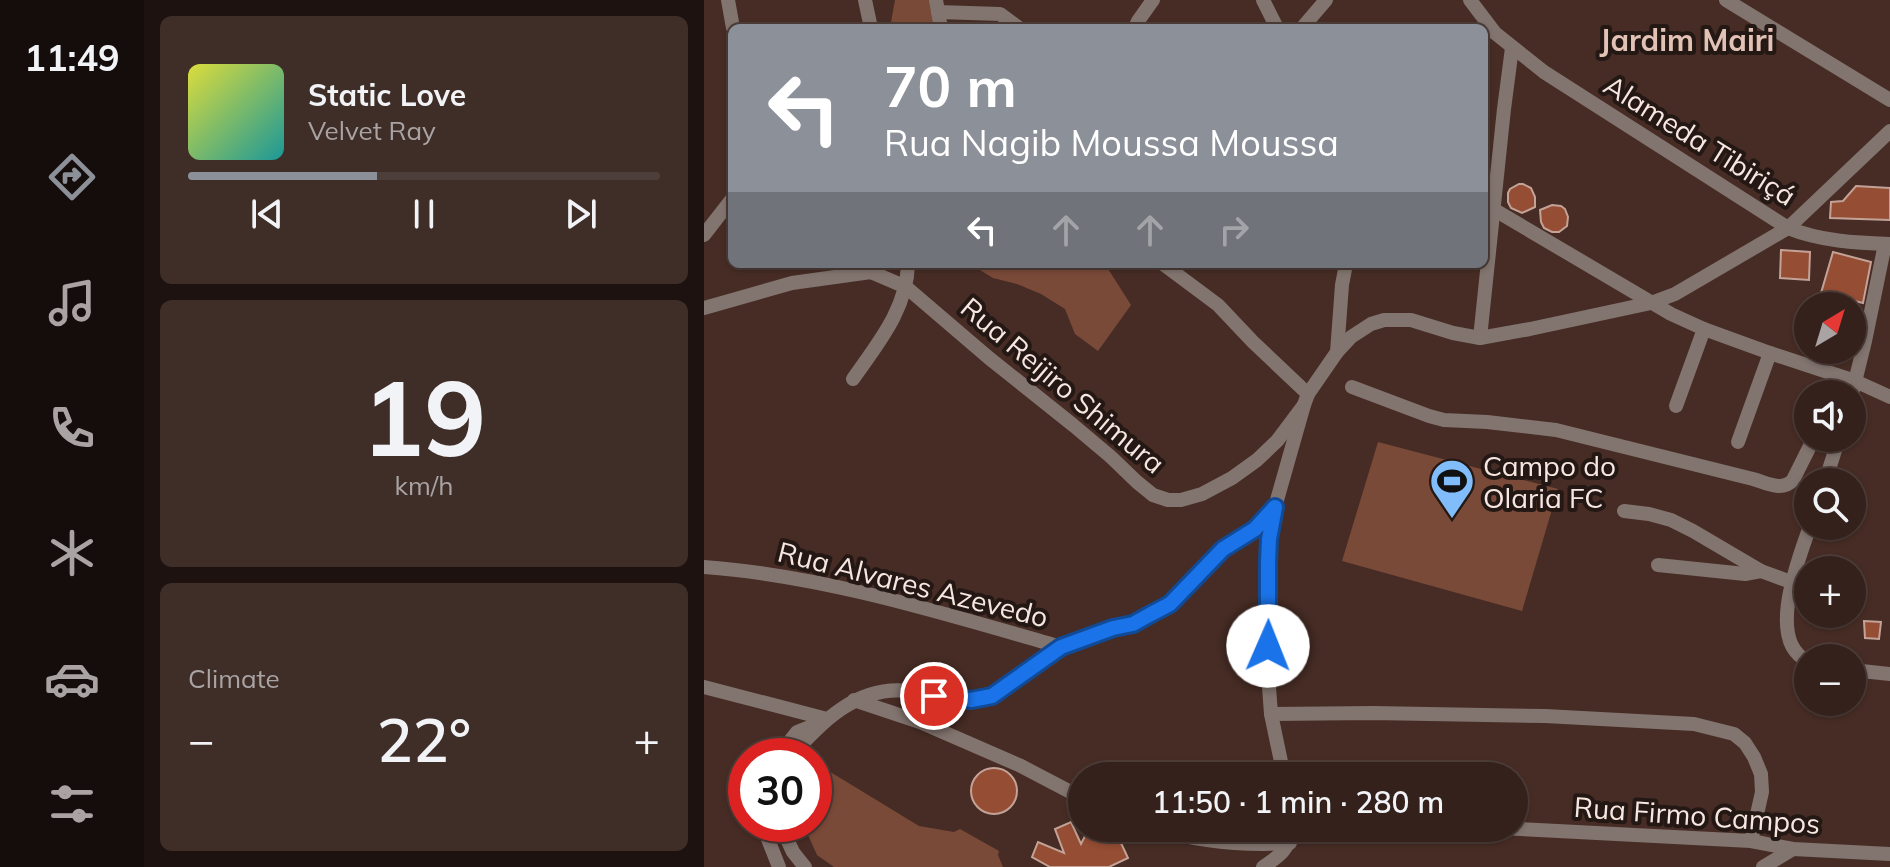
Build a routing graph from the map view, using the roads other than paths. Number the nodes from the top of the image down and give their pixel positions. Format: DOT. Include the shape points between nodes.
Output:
graph roads {
  1 [pos="728,0"];
  2 [pos="865,0"];
  3 [pos="1153,0"];
  4 [pos="1263,0"];
  5 [pos="1326,0"];
  6 [pos="1470,0"];
  7 [pos="1726,0"];
  8 [pos="937,6"];
  9 [pos="732,24"];
  10 [pos="870,24"];
  11 [pos="1014,24"];
  12 [pos="1137,24"];
  13 [pos="1275,24"];
  14 [pos="1305,24"];
  15 [pos="1512,48"];
  16 [pos="1890,100"];
  17 [pos="1890,131"];
  18 [pos="728,204"];
  19 [pos="1493,209"];
  20 [pos="1788,228"];
  21 [pos="704,235"];
  22 [pos="1888,244"];
  23 [pos="1488,259"];
  24 [pos="908,268"];
  25 [pos="1168,268"];
  26 [pos="1345,268"];
  27 [pos="1487,268"];
  28 [pos="906,287"];
  29 [pos="1651,303"];
  30 [pos="704,308"];
  31 [pos="1704,329"];
  32 [pos="1480,338"];
  33 [pos="1337,352"];
  34 [pos="1770,353"];
  35 [pos="1839,377"];
  36 [pos="853,379"];
  37 [pos="1838,380"];
  38 [pos="1843,380"];
  39 [pos="1855,380"];
  40 [pos="1352,387"];
  41 [pos="1866,391"];
  42 [pos="1890,397"];
  43 [pos="1306,400"];
  44 [pos="1676,406"];
  45 [pos="1738,442"];
  46 [pos="1807,452"];
  47 [pos="1275,507"];
  48 [pos="1624,511"];
  49 [pos="1805,540"];
  50 [pos="1658,565"];
  51 [pos="704,567"];
  52 [pos="1761,571"];
  53 [pos="1791,582"];
  54 [pos="1061,647"];
  55 [pos="1794,650"];
  56 [pos="1866,671"];
  57 [pos="1890,674"];
  58 [pos="704,687"];
  59 [pos="854,700"];
  60 [pos="1271,714"];
  61 [pos="826,720"];
  62 [pos="792,738"];
  63 [pos="808,738"];
  64 [pos="1281,762"];
  65 [pos="1068,791"];
  66 [pos="1528,829"];
  67 [pos="1751,841"];
  68 [pos="768,842"];
  69 [pos="788,842"];
  70 [pos="1233,842"];
  71 [pos="1290,843"];
  72 [pos="1793,849"];
  73 [pos="1890,854"];
  74 [pos="779,867"];
  75 [pos="805,867"];
  76 [pos="1263,867"];
  77 [pos="1763,867"];
  1 -- 9 [label="street"];
  2 -- 10 [label="street"];
  3 -- 12 [label="street"];
  4 -- 13 [label="street"];
  5 -- 14 [label="street"];
  6 -- 15 [label="street, Alameda Tibiriçá"];
  7 -- 16 [label="street"];
  8 -- 11 [label="street" via="1000,14"];
  15 -- 19 [label="street"];
  15 -- 20 [label="street, Alameda Tibiriçá"];
  17 -- 20 [label="street"];
  18 -- 21 [label="street"];
  19 -- 23 [label="street"];
  19 -- 29 [label="street"];
  20 -- 22 [label="street, Alameda Tibiriçá" via="1825,239"];
  20 -- 29 [label="street"];
  22 -- 39 [label="street"];
  24 -- 28 [label="street"];
  25 -- 43 [label="street" via="1218,305"];
  26 -- 33 [label="street"];
  27 -- 32 [label="street"];
  28 -- 30 [label="street" via="871,272 834,275"];
  28 -- 36 [label="street" via="884,336"];
  28 -- 43 [label="street, Rua Reijiro Shimura" via="1137,482 1168,500 1202,494 1257,460"];
  29 -- 31 [label="street"];
  29 -- 32 [label="street"];
  31 -- 34 [label="street"];
  31 -- 44 [label="street"];
  32 -- 33 [label="street" via="1411,320 1384,320 1351,337"];
  33 -- 43 [label="street"];
  34 -- 35 [label="street"];
  34 -- 45 [label="street"];
  35 -- 37 [label="street"];
  35 -- 38 [label="street"];
  40 -- 46 [label="street" via="1444,420 1556,430 1778,487 1789,485"];
  41 -- 42 [label="street"];
  43 -- 47 [label="street"];
  47 -- 54 [label="street" via="1255,529 1223,549 1170,604 1133,624"];
  47 -- 60 [label="street" via="1268,562"];
  48 -- 52 [label="street" via="1671,520"];
  49 -- 53 [label="street"];
  50 -- 52 [label="street"];
  51 -- 54 [label="street, Rua Alvares Azevedo" via="884,598"];
  52 -- 53 [label="street"];
  53 -- 55 [label="street" via="1786,612"];
  54 -- 59 [label="street" via="981,699 895,691"];
  56 -- 57 [label="street"];
  58 -- 61 [label="street"];
  59 -- 61 [label="street"];
  59 -- 65 [label="street" via="920,722"];
  60 -- 64 [label="street"];
  60 -- 67 [label="street" via="1545,716 1694,724 1734,734 1761,774"];
  61 -- 62 [label="street"];
  61 -- 63 [label="street"];
  66 -- 67 [label="street, Rua Firmo Campos"];
  67 -- 72 [label="street, Rua Firmo Campos"];
  68 -- 74 [label="street"];
  69 -- 75 [label="street"];
  70 -- 71 [label="street"];
  71 -- 76 [label="street"];
  72 -- 73 [label="street, Rua Firmo Campos"];
  72 -- 77 [label="street"];
}
